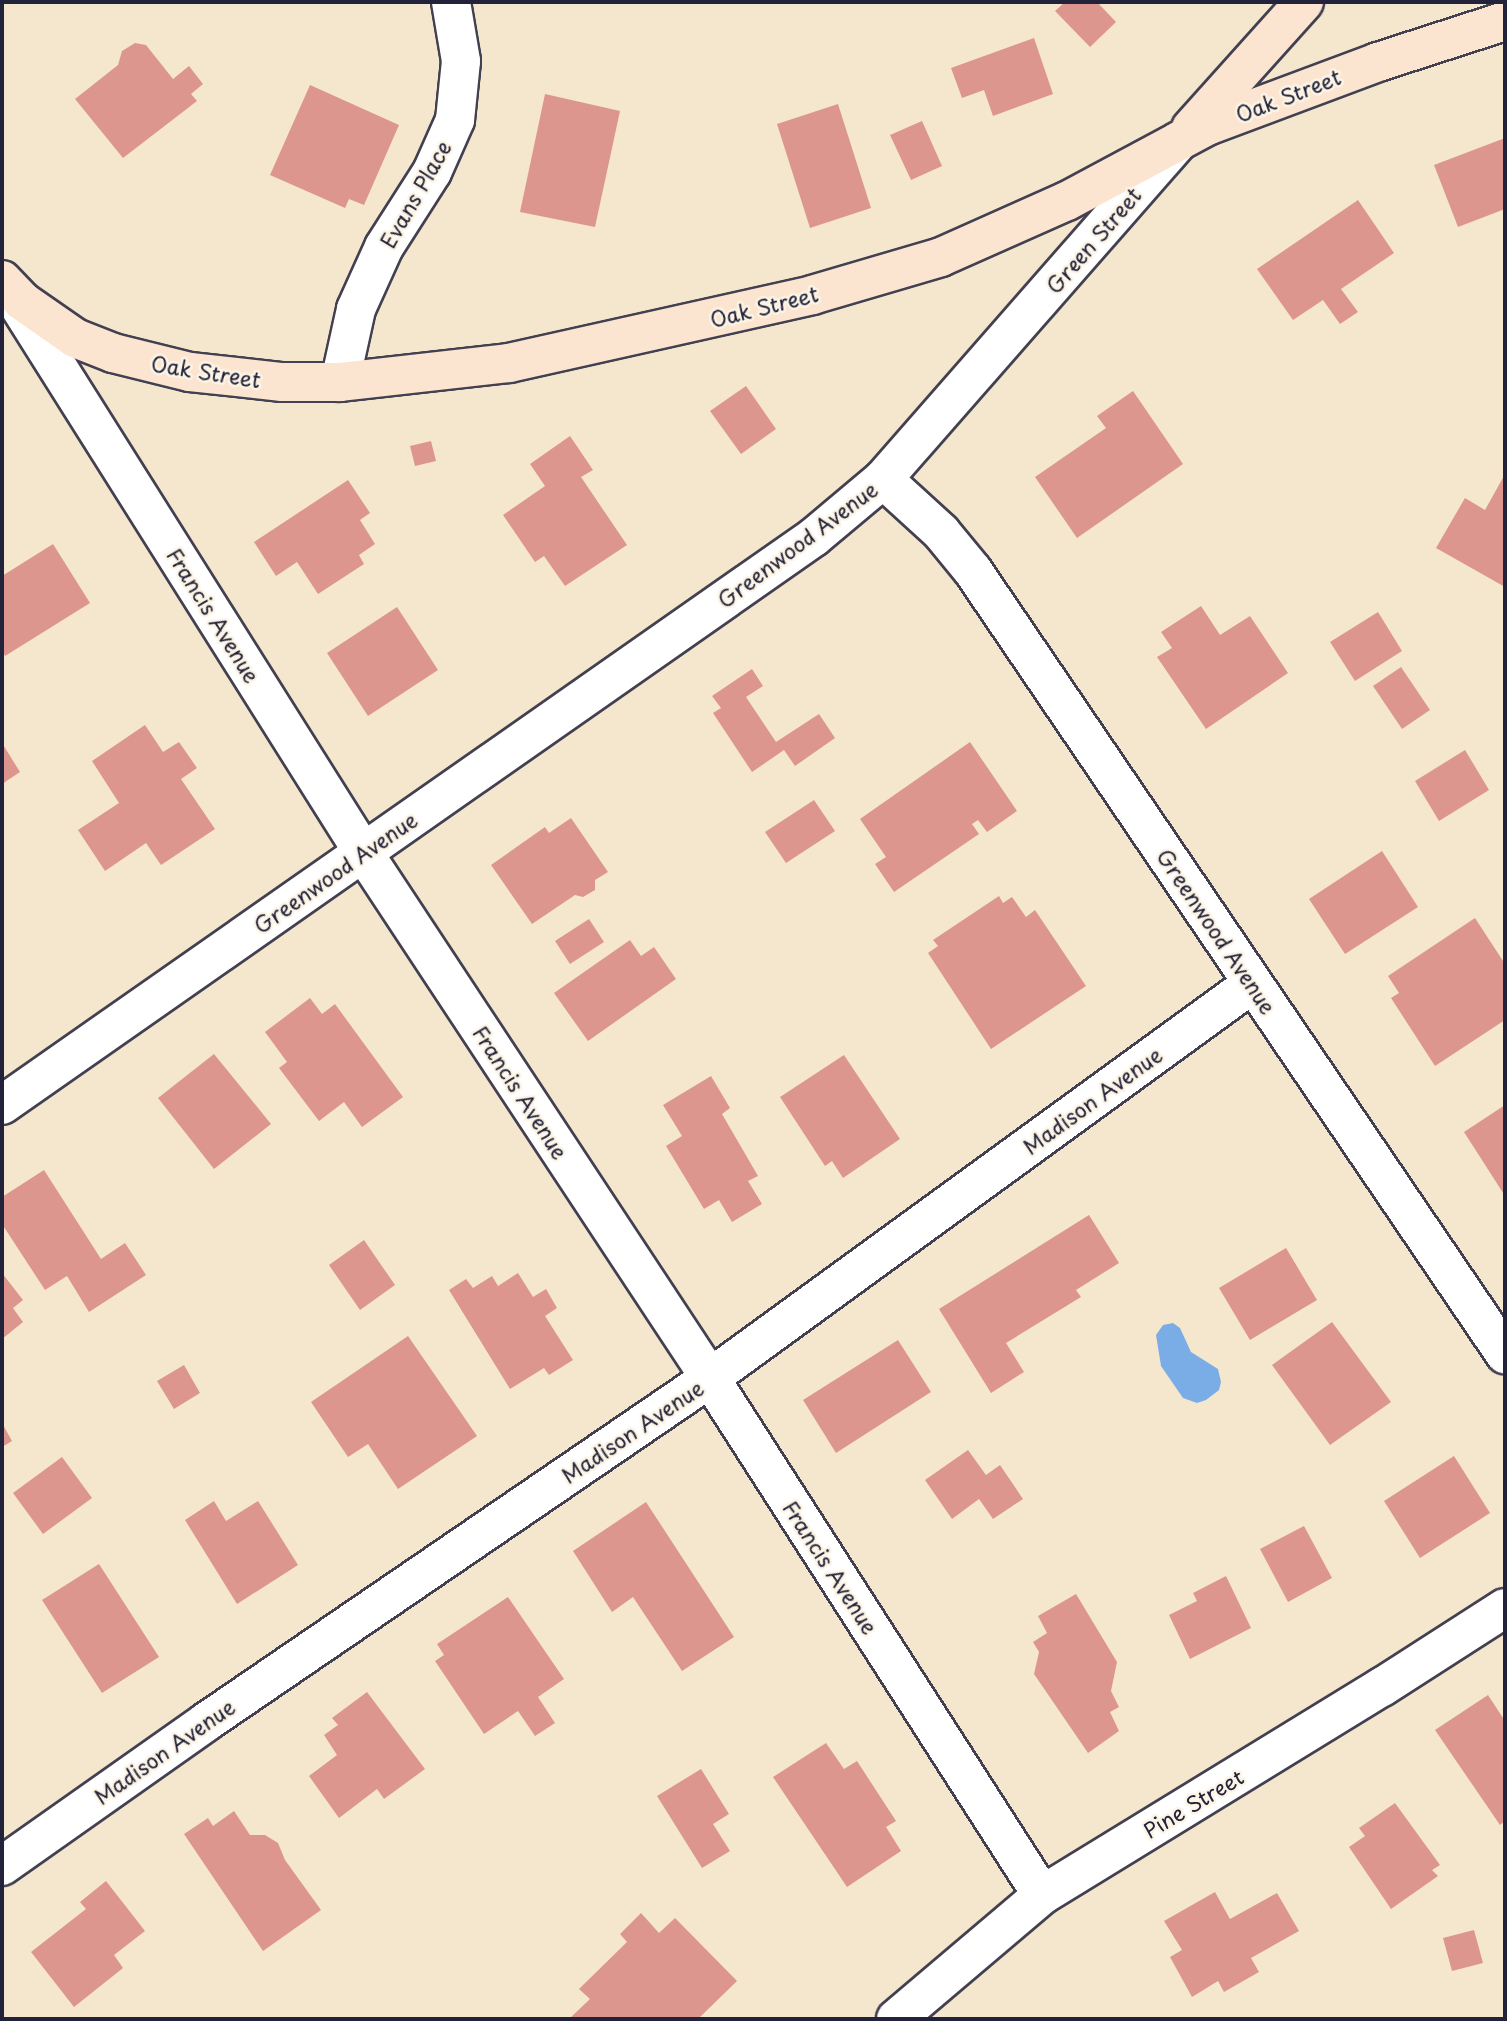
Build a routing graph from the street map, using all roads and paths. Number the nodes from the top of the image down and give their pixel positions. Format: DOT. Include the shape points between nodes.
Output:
graph roads {
  1 [pos="451,2"];
  2 [pos="1304,2"];
  3 [pos="1505,21"];
  4 [pos="1180,140"];
  5 [pos="4,283"];
  6 [pos="340,382"];
  7 [pos="883,479"];
  8 [pos="363,852"];
  9 [pos="1253,983"];
  10 [pos="2,1105"];
  11 [pos="1505,1354"];
  12 [pos="710,1378"];
  13 [pos="1505,1608"];
  14 [pos="2,1866"];
  15 [pos="1042,1895"];
  16 [pos="896,2019"];
  1 -- 6 [label="street, Evans Place" via="461,61 455,120 432,172 384,247 356,309"];
  2 -- 4 [label="street, Green Street"];
  3 -- 4 [label="street, Oak Street" via="1316,84"];
  4 -- 6 [label="street, Oak Street" via="1009,228 895,272 509,363"];
  4 -- 7 [label="street, Green Street"];
  5 -- 6 [label="street, Oak Street" via="75,338 150,364 239,379"];
  5 -- 8 [label="street, Francis Avenue"];
  7 -- 8 [label="street, Greenwood Avenue" via="814,537"];
  7 -- 9 [label="street, Greenwood Avenue" via="941,532 973,571"];
  8 -- 10 [label="street, Greenwood Avenue"];
  8 -- 12 [label="street, Francis Avenue"];
  9 -- 11 [label="street, Greenwood Avenue"];
  9 -- 12 [label="street, Madison Avenue"];
  12 -- 14 [label="street, Madison Avenue"];
  12 -- 15 [label="street, Francis Avenue"];
  13 -- 15 [label="street, Pine Street"];
  15 -- 16 [label="street, Pine Street"];
}
